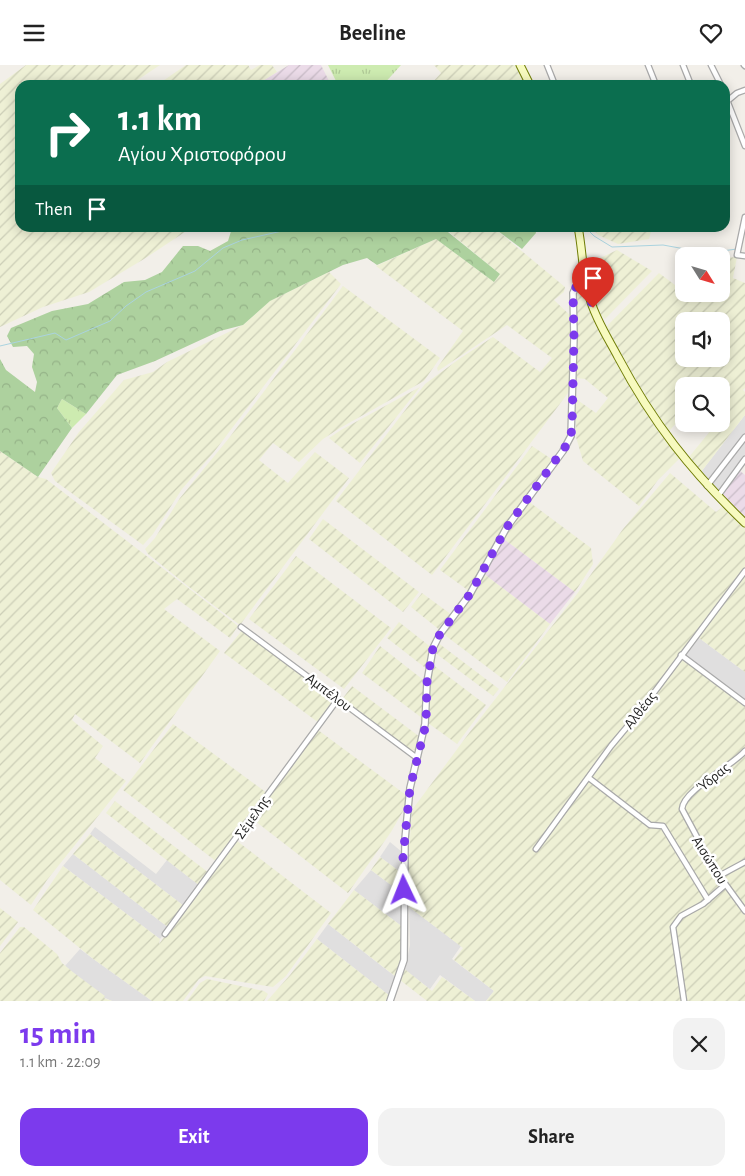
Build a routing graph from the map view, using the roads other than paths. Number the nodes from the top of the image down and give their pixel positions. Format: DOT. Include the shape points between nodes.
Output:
graph roads {
  1 [pos="520,65"];
  2 [pos="548,65"];
  3 [pos="648,65"];
  4 [pos="683,65"];
  5 [pos="711,65"];
  6 [pos="528,80"];
  7 [pos="553,80"];
  8 [pos="654,80"];
  9 [pos="689,80"];
  10 [pos="718,80"];
  11 [pos="745,90"];
  12 [pos="730,99"];
  13 [pos="730,111"];
  14 [pos="745,146"];
  15 [pos="745,217"];
  16 [pos="578,232"];
  17 [pos="745,256"];
  18 [pos="586,282"];
  19 [pos="745,437"];
  20 [pos="745,459"];
  21 [pos="707,486"];
  22 [pos="718,497"];
  23 [pos="745,523"];
  24 [pos="745,571"];
  25 [pos="241,627"];
  26 [pos="681,655"];
  27 [pos="338,699"];
  28 [pos="745,703"];
  29 [pos="745,751"];
  30 [pos="417,758"];
  31 [pos="589,778"];
  32 [pos="682,805"];
  33 [pos="536,849"];
  34 [pos="745,862"];
  35 [pos="719,875"];
  36 [pos="725,885"];
  37 [pos="708,900"];
  38 [pos="745,911"];
  39 [pos="165,934"];
  40 [pos="390,1001"];
  41 [pos="684,1001"];
  1 -- 6 [label="main road"];
  2 -- 7 [label="street"];
  3 -- 8 [label="street"];
  4 -- 9 [label="street"];
  5 -- 10 [label="street"];
  11 -- 12 [label="street"];
  13 -- 14 [label="street"];
  15 -- 17 [label="street" via="738,255"];
  16 -- 18 [label="main road"];
  18 -- 21 [label="main road" via="601,326 643,402"];
  18 -- 30 [label="street" via="576,287 573,293 572,436 507,527 470,594 437,639 431,655 426,724"];
  19 -- 21 [label="street"];
  20 -- 22 [label="street"];
  21 -- 22 [label="main road"];
  22 -- 23 [label="main road"];
  24 -- 26 [label="street, Αλθέας"];
  25 -- 27 [label="street, Αμπέλου"];
  26 -- 28 [label="street"];
  26 -- 31 [label="street, Αλθέας"];
  27 -- 30 [label="street, Αμπέλου"];
  27 -- 39 [label="street, Σέμελης"];
  29 -- 32 [label="street, Ύδρας" via="706,781"];
  30 -- 40 [label="street" via="410,788 403,857 404,960"];
  31 -- 33 [label="street, Αλθέας"];
  31 -- 37 [label="street" via="650,825 664,827"];
  32 -- 35 [label="street, Αισώπου" via="684,816"];
  34 -- 35 [label="street"];
  35 -- 36 [label="street, Αισώπου"];
  36 -- 37 [label="street"];
  36 -- 38 [label="street, Αισώπου"];
  37 -- 41 [label="street" via="681,916 673,927"];
}
